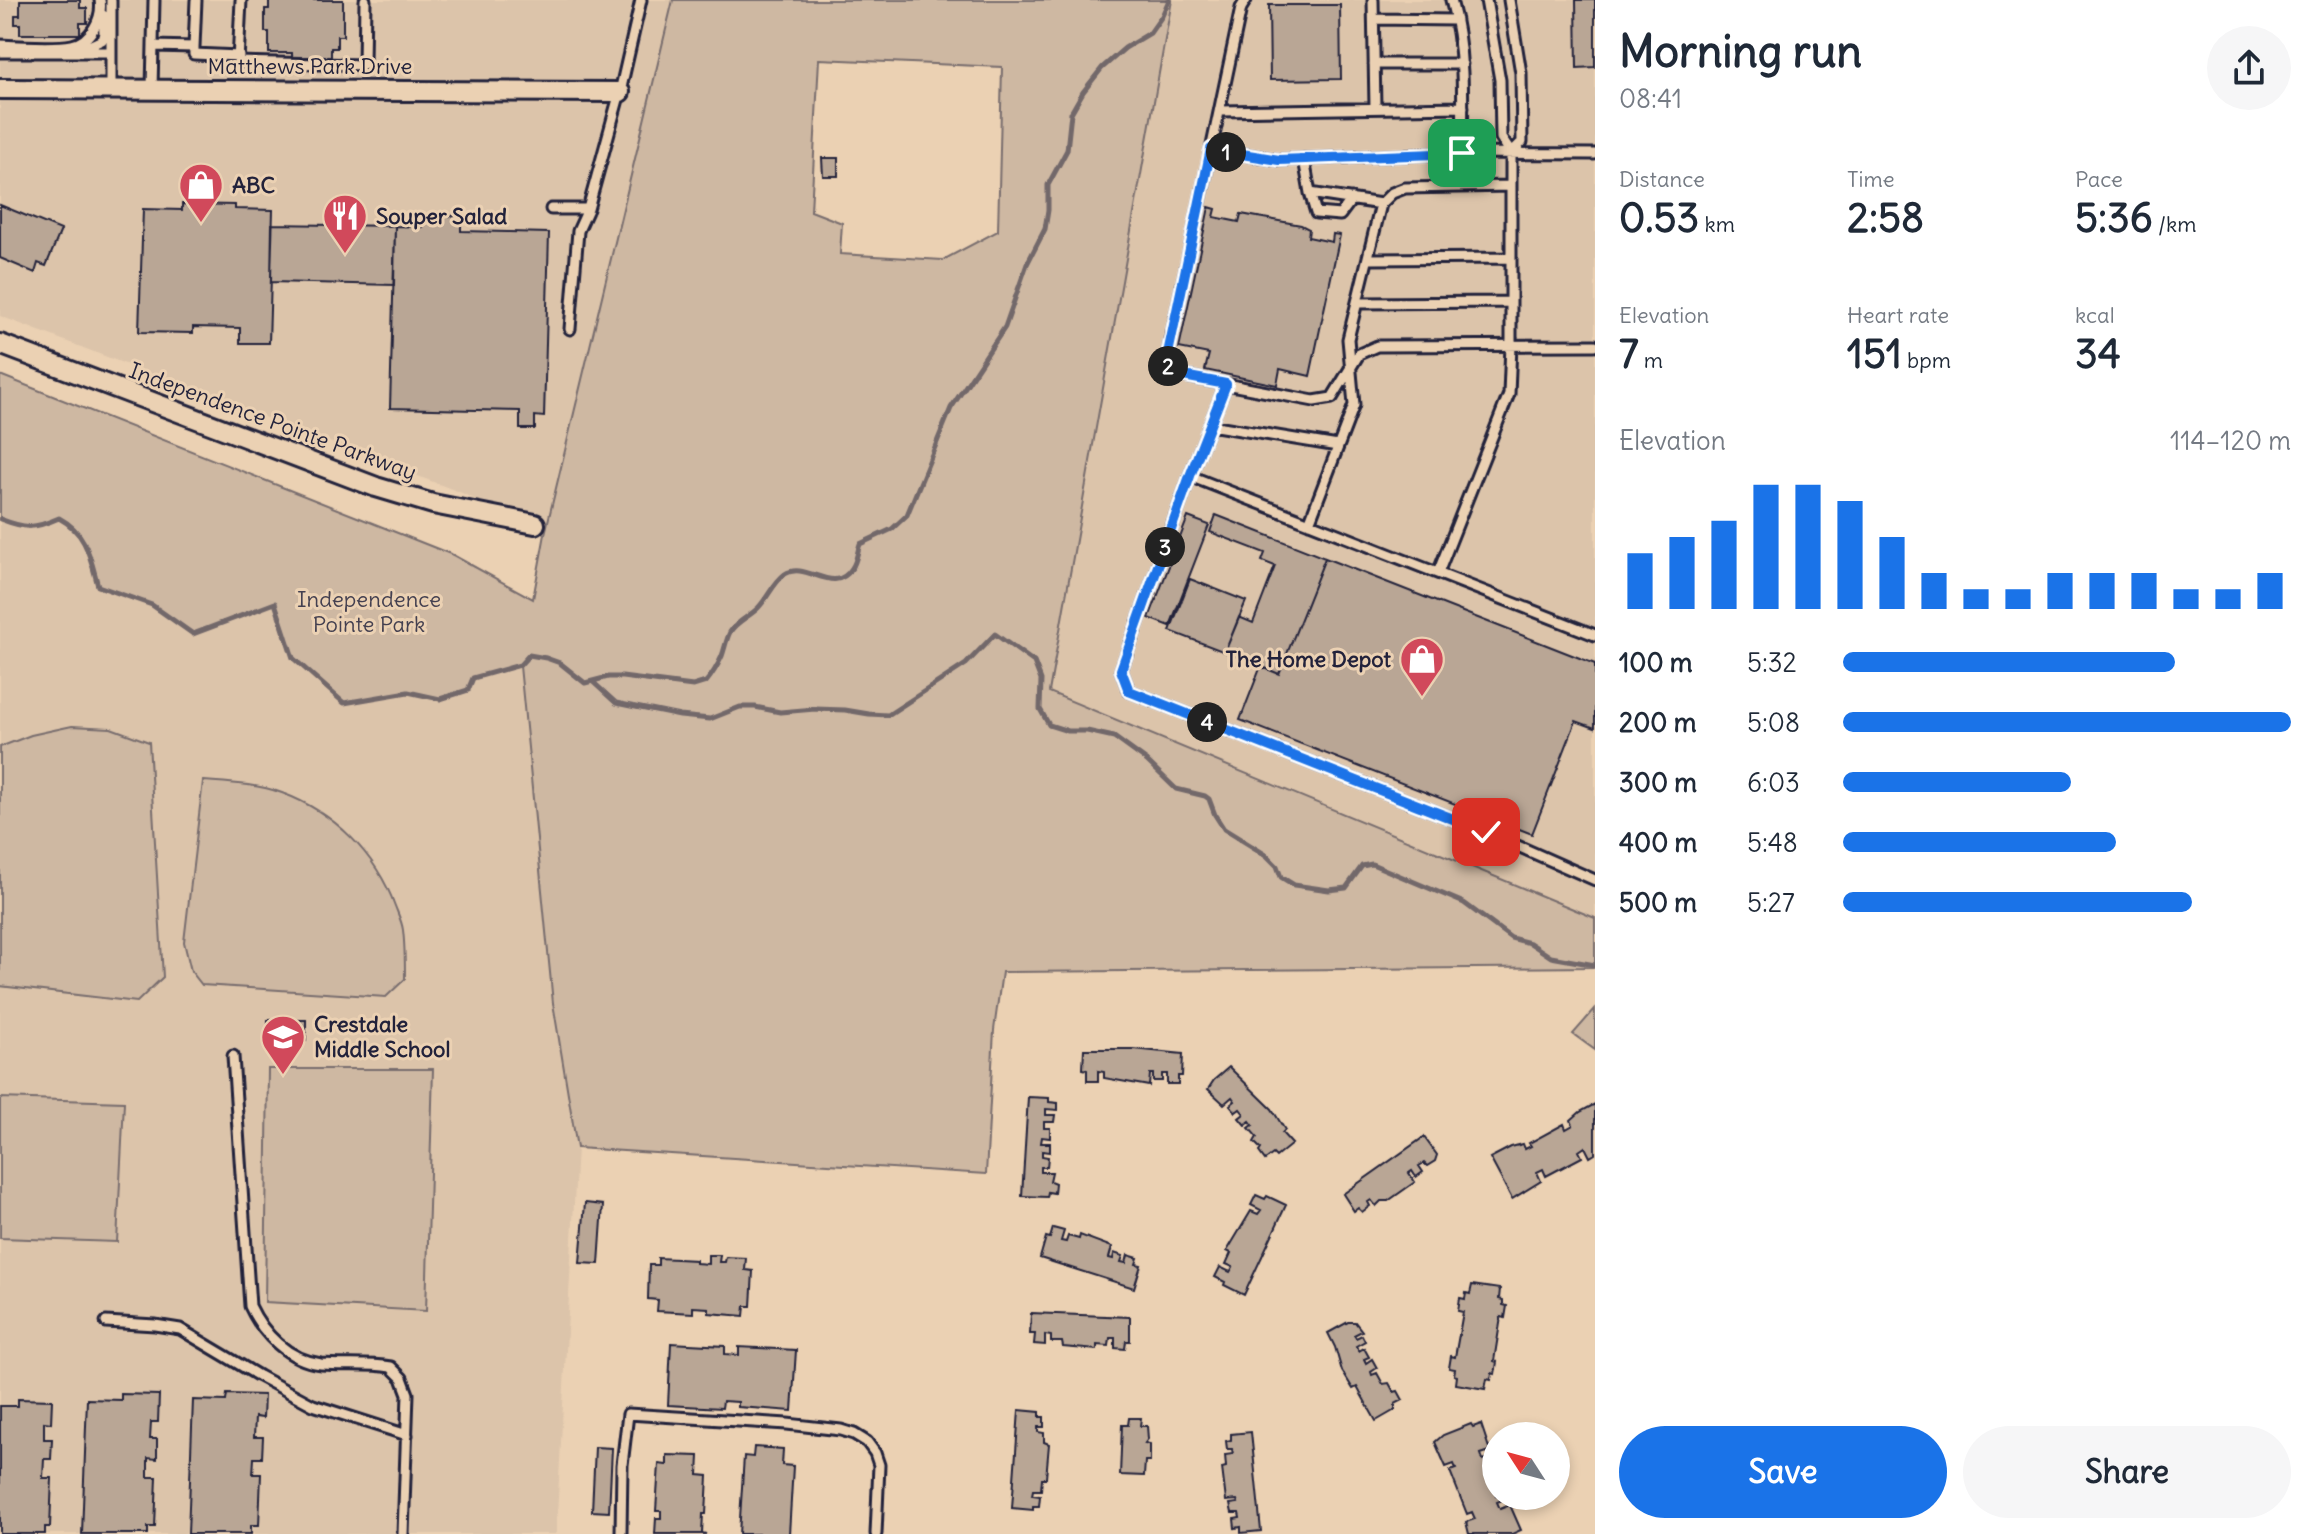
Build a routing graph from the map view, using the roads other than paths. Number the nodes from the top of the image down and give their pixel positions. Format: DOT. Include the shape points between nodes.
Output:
graph roads {
  1 [pos="100,0"];
  2 [pos="111,0"];
  3 [pos="154,0"];
  4 [pos="196,0"];
  5 [pos="241,0"];
  6 [pos="365,0"];
  7 [pos="641,0"];
  8 [pos="1246,0"];
  9 [pos="1373,0"];
  10 [pos="1451,0"];
  11 [pos="1486,0"];
  12 [pos="1509,0"];
  13 [pos="1374,19"];
  14 [pos="1456,20"];
  15 [pos="0,45"];
  16 [pos="153,46"];
  17 [pos="194,47"];
  18 [pos="0,52"];
  19 [pos="111,52"];
  20 [pos="239,56"];
  21 [pos="1374,64"];
  22 [pos="1462,64"];
  23 [pos="0,89"];
  24 [pos="111,89"];
  25 [pos="152,89"];
  26 [pos="620,92"];
  27 [pos="1375,107"];
  28 [pos="1463,107"];
  29 [pos="1220,111"];
  30 [pos="1211,149"];
  31 [pos="1462,153"];
  32 [pos="1511,153"];
  33 [pos="1595,154"];
  34 [pos="1304,159"];
  35 [pos="1511,186"];
  36 [pos="1310,193"];
  37 [pos="1352,199"];
  38 [pos="1381,204"];
  39 [pos="551,209"];
  40 [pos="588,209"];
  41 [pos="1511,258"];
  42 [pos="1369,259"];
  43 [pos="1511,302"];
  44 [pos="1357,303"];
  45 [pos="570,329"];
  46 [pos="0,344"];
  47 [pos="1511,345"];
  48 [pos="1595,345"];
  49 [pos="1350,369"];
  50 [pos="1226,384"];
  51 [pos="1210,425"];
  52 [pos="1338,446"];
  53 [pos="1190,476"];
  54 [pos="1309,523"];
  55 [pos="535,524"];
  56 [pos="1438,573"];
  57 [pos="1595,635"];
  58 [pos="1595,880"];
  59 [pos="233,1056"];
  60 [pos="106,1322"];
  61 [pos="407,1435"];
  62 [pos="403,1534"];
  63 [pos="621,1534"];
  64 [pos="876,1534"];
  1 -- 15 [label="lane" via="102,11 91,32 73,45"];
  2 -- 19 [label="lane"];
  3 -- 16 [label="lane"];
  4 -- 17 [label="lane"];
  5 -- 20 [label="lane"];
  6 -- 20 [label="lane" via="364,65 238,62"];
  7 -- 26 [label="lane"];
  8 -- 29 [label="lane"];
  9 -- 13 [label="lane"];
  10 -- 14 [label="lane"];
  11 -- 32 [label="lane" via="1500,80 1501,138"];
  12 -- 32 [label="lane" via="1521,73 1522,128 1522,142"];
  13 -- 14 [label="lane"];
  13 -- 21 [label="lane"];
  14 -- 22 [label="lane"];
  16 -- 17 [label="lane"];
  16 -- 25 [label="lane"];
  17 -- 20 [label="lane" via="194,54"];
  18 -- 19 [label="lane"];
  19 -- 24 [label="lane"];
  21 -- 22 [label="lane"];
  21 -- 27 [label="lane"];
  22 -- 28 [label="lane"];
  23 -- 24 [label="street, Matthews Park Drive"];
  24 -- 25 [label="street, Matthews Park Drive"];
  25 -- 26 [label="street, Matthews Park Drive"];
  26 -- 40 [label="lane"];
  27 -- 28 [label="lane"];
  27 -- 29 [label="lane"];
  28 -- 31 [label="lane"];
  29 -- 30 [label="lane"];
  30 -- 34 [label="lane"];
  30 -- 50 [label="lane" via="1166,363 1173,374"];
  31 -- 32 [label="lane"];
  31 -- 34 [label="lane"];
  32 -- 33 [label="lane"];
  32 -- 35 [label="lane"];
  34 -- 36 [label="lane"];
  35 -- 38 [label="lane" via="1405,188"];
  35 -- 41 [label="lane"];
  36 -- 37 [label="lane"];
  36 -- 37 [label="lane" via="1316,213 1340,215"];
  37 -- 38 [label="lane"];
  38 -- 42 [label="lane"];
  39 -- 40 [label="lane"];
  40 -- 45 [label="lane" via="578,231"];
  41 -- 42 [label="lane"];
  41 -- 43 [label="lane"];
  42 -- 44 [label="lane"];
  43 -- 44 [label="lane"];
  43 -- 47 [label="lane"];
  44 -- 49 [label="lane" via="1348,339"];
  46 -- 55 [label="street, Independence Pointe Parkway" via="376,487"];
  47 -- 48 [label="lane"];
  47 -- 49 [label="lane" via="1377,346 1359,354"];
  47 -- 56 [label="lane" via="1509,394"];
  49 -- 50 [label="lane" via="1332,398 1314,401"];
  49 -- 52 [label="lane" via="1354,405"];
  50 -- 51 [label="lane"];
  51 -- 52 [label="lane"];
  51 -- 53 [label="lane"];
  52 -- 54 [label="lane"];
  53 -- 54 [label="lane"];
  53 -- 58 [label="lane" via="1121,670 1129,691"];
  54 -- 56 [label="lane"];
  56 -- 57 [label="lane"];
  59 -- 61 [label="lane" via="250,1306 278,1345 299,1357 318,1364 391,1367 408,1394"];
  60 -- 61 [label="lane" via="180,1329 313,1405"];
  61 -- 62 [label="lane"];
  63 -- 64 [label="lane" via="628,1414 787,1424 854,1434 867,1442 879,1465"];
}
